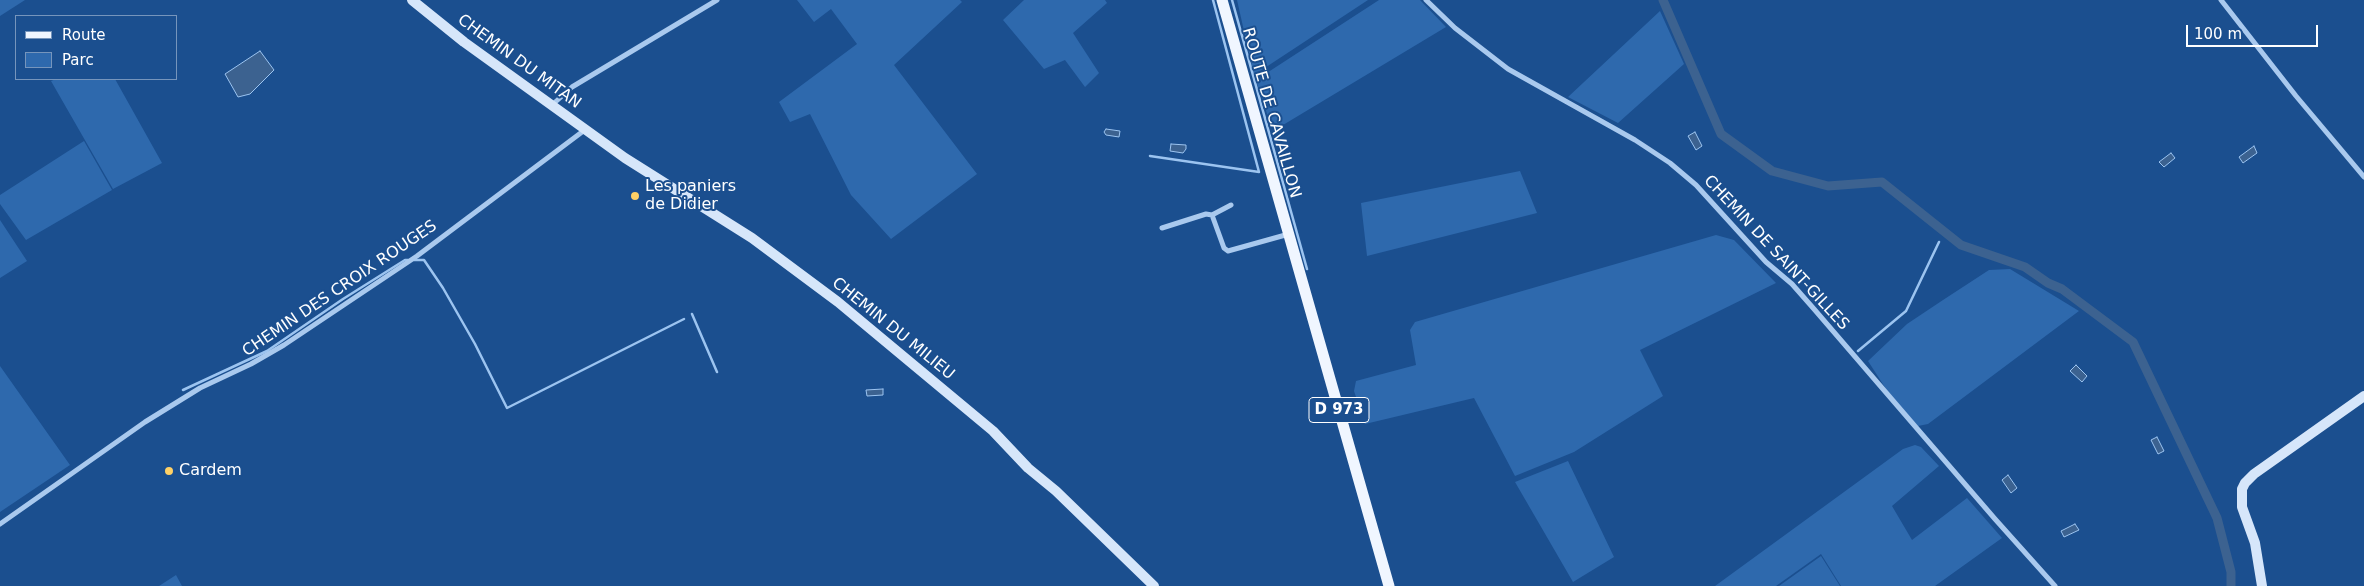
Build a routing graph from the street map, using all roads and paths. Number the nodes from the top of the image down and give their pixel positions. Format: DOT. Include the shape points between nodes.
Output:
graph roads {
  1 [pos="412,0"];
  2 [pos="717,0"];
  3 [pos="1222,0"];
  4 [pos="1426,0"];
  5 [pos="2221,0"];
  6 [pos="552,105"];
  7 [pos="586,129"];
  8 [pos="2364,176"];
  9 [pos="1230,205"];
  10 [pos="1212,215"];
  11 [pos="1162,228"];
  12 [pos="1289,234"];
  13 [pos="2364,396"];
  14 [pos="0,524"];
  15 [pos="1154,586"];
  16 [pos="1389,586"];
  17 [pos="2055,586"];
  18 [pos="2262,586"];
  1 -- 6 [label="street, CHEMIN DU MITAN"];
  2 -- 6 [label="street" via="572,87"];
  3 -- 12 [label="main road, ROUTE DE CAVAILLON / D 973"];
  4 -- 17 [label="street, CHEMIN DE SAINT-GILLES" via="1455,28 1508,69 1635,140 1696,184 1766,262 1803,297"];
  5 -- 8 [label="street"];
  6 -- 7 [label="street, CHEMIN DU MITAN"];
  7 -- 14 [label="street, CHEMIN DES CROIX ROUGES" via="409,261 284,344 200,388 145,422"];
  7 -- 15 [label="street, CHEMIN DU MILIEU" via="634,164 752,238 838,302 993,431"];
  9 -- 10 [label="street"];
  10 -- 11 [label="street"];
  10 -- 12 [label="street" via="1228,251"];
  12 -- 16 [label="main road, D 973"];
  13 -- 18 [label="street" via="2245,483 2242,507 2254,543"];
}
